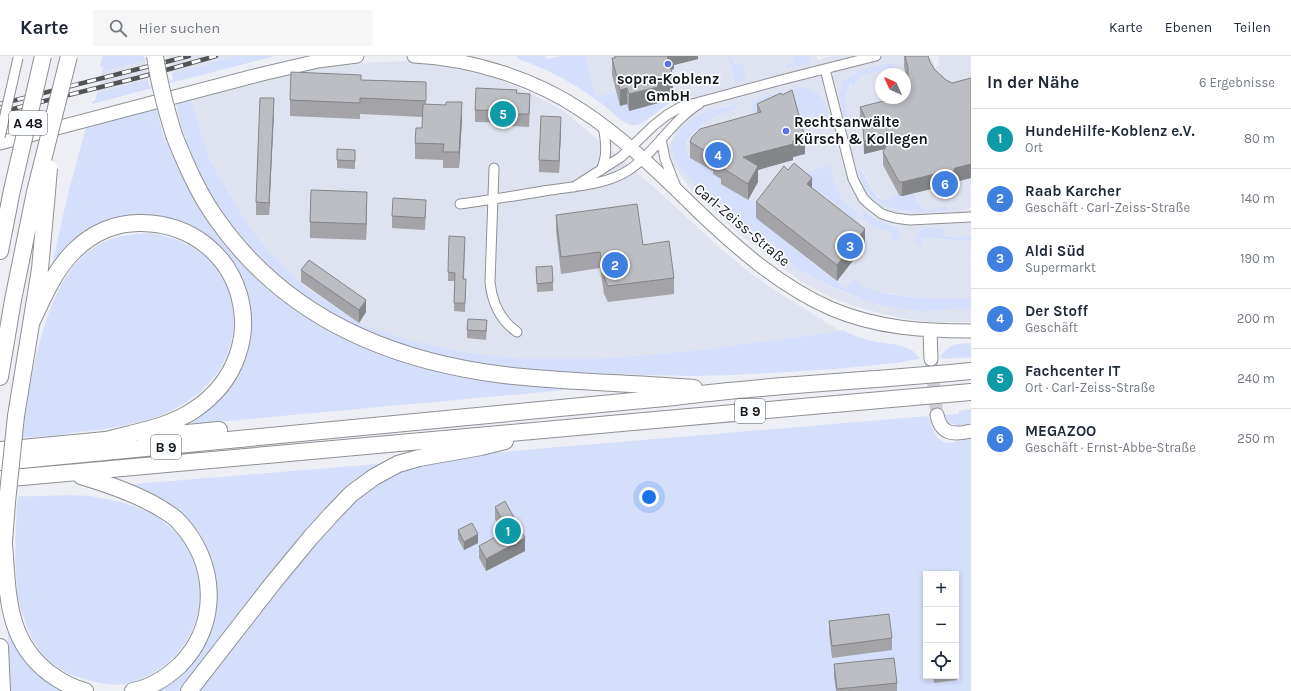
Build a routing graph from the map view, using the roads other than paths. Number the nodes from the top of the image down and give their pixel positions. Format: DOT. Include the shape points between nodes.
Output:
graph roads {
  1 [pos="43,56"];
  2 [pos="69,56"];
  3 [pos="155,56"];
  4 [pos="357,56"];
  5 [pos="414,56"];
  6 [pos="876,56"];
  7 [pos="18,57"];
  8 [pos="824,69"];
  9 [pos="704,101"];
  10 [pos="603,126"];
  11 [pos="0,137"];
  12 [pos="661,139"];
  13 [pos="0,143"];
  14 [pos="631,148"];
  15 [pos="642,158"];
  16 [pos="494,168"];
  17 [pos="601,170"];
  18 [pos="574,187"];
  19 [pos="41,192"];
  20 [pos="678,192"];
  21 [pos="494,199"];
  22 [pos="460,204"];
  23 [pos="971,217"];
  24 [pos="0,251"];
  25 [pos="32,320"];
  26 [pos="930,331"];
  27 [pos="971,331"];
  28 [pos="517,332"];
  29 [pos="931,359"];
  30 [pos="971,371"];
  31 [pos="0,378"];
  32 [pos="728,390"];
  33 [pos="971,392"];
  34 [pos="938,415"];
  35 [pos="332,431"];
  36 [pos="529,431"];
  37 [pos="971,432"];
  38 [pos="106,440"];
  39 [pos="0,450"];
  40 [pos="0,462"];
  41 [pos="74,473"];
  42 [pos="0,479"];
  43 [pos="4,544"];
  44 [pos="0,595"];
  45 [pos="0,647"];
  46 [pos="2,691"];
  47 [pos="85,691"];
  48 [pos="133,691"];
  49 [pos="189,691"];
  1 -- 24 [label="highway, A 48, bridge"];
  2 -- 19 [label="highway, A 48, bridge"];
  3 -- 32 [label="highway, bridge" via="165,107 174,135 186,164 218,221 264,275 313,312 378,345 443,364 503,375"];
  4 -- 13 [label="main road" via="318,61 262,74"];
  5 -- 10 [label="main road, Carl-Zeiss-Straße" via="476,65 512,76 567,101"];
  6 -- 8 [label="street"];
  7 -- 11 [label="street, bridge"];
  8 -- 9 [label="street"];
  8 -- 23 [label="street" via="853,179 869,204 882,214 910,220"];
  9 -- 12 [label="street" via="681,117"];
  9 -- 14 [label="street" via="687,104 667,115"];
  10 -- 14 [label="main road, Carl-Zeiss-Straße"];
  10 -- 17 [label="street" via="607,151"];
  12 -- 15 [label="street"];
  12 -- 20 [label="street" via="665,160"];
  14 -- 15 [label="main road, Carl-Zeiss-Straße"];
  14 -- 17 [label="street"];
  15 -- 18 [label="street" via="628,170 612,178"];
  15 -- 20 [label="main road, Carl-Zeiss-Straße"];
  16 -- 21 [label="street"];
  17 -- 18 [label="street"];
  18 -- 21 [label="street"];
  19 -- 25 [label="highway" via="40,269"];
  19 -- 31 [label="highway, A 48" via="13,300"];
  20 -- 26 [label="main road, Carl-Zeiss-Straße" via="750,257 780,280 812,299 848,316 878,324"];
  21 -- 22 [label="street"];
  21 -- 28 [label="street" via="491,294 501,317"];
  25 -- 38 [label="highway" via="49,285 74,251 98,233 121,224 152,223 183,231 210,248 231,275 243,307 243,337 231,372 221,386 194,410 174,420"];
  25 -- 43 [label="highway, bridge" via="16,416"];
  26 -- 27 [label="main road, Carl-Zeiss-Straße"];
  26 -- 29 [label="main road"];
  30 -- 32 [label="highway, B 9"];
  32 -- 35 [label="highway, B 9"];
  33 -- 36 [label="highway, B 9"];
  34 -- 37 [label="main road" via="941,427 951,433"];
  35 -- 38 [label="highway" via="309,427 268,426"];
  35 -- 40 [label="highway, B 9"];
  36 -- 41 [label="highway, B 9"];
  36 -- 49 [label="highway" via="494,445 398,464 351,494 273,583"];
  38 -- 39 [label="highway"];
  41 -- 42 [label="highway, B 9"];
  41 -- 48 [label="highway" via="122,489 168,513 191,536 205,565 208,580 208,613 196,645 172,672 155,683"];
  43 -- 44 [label="highway"];
  43 -- 47 [label="highway" via="12,619 20,638 42,668 58,680"];
  45 -- 46 [label="highway"];
}
